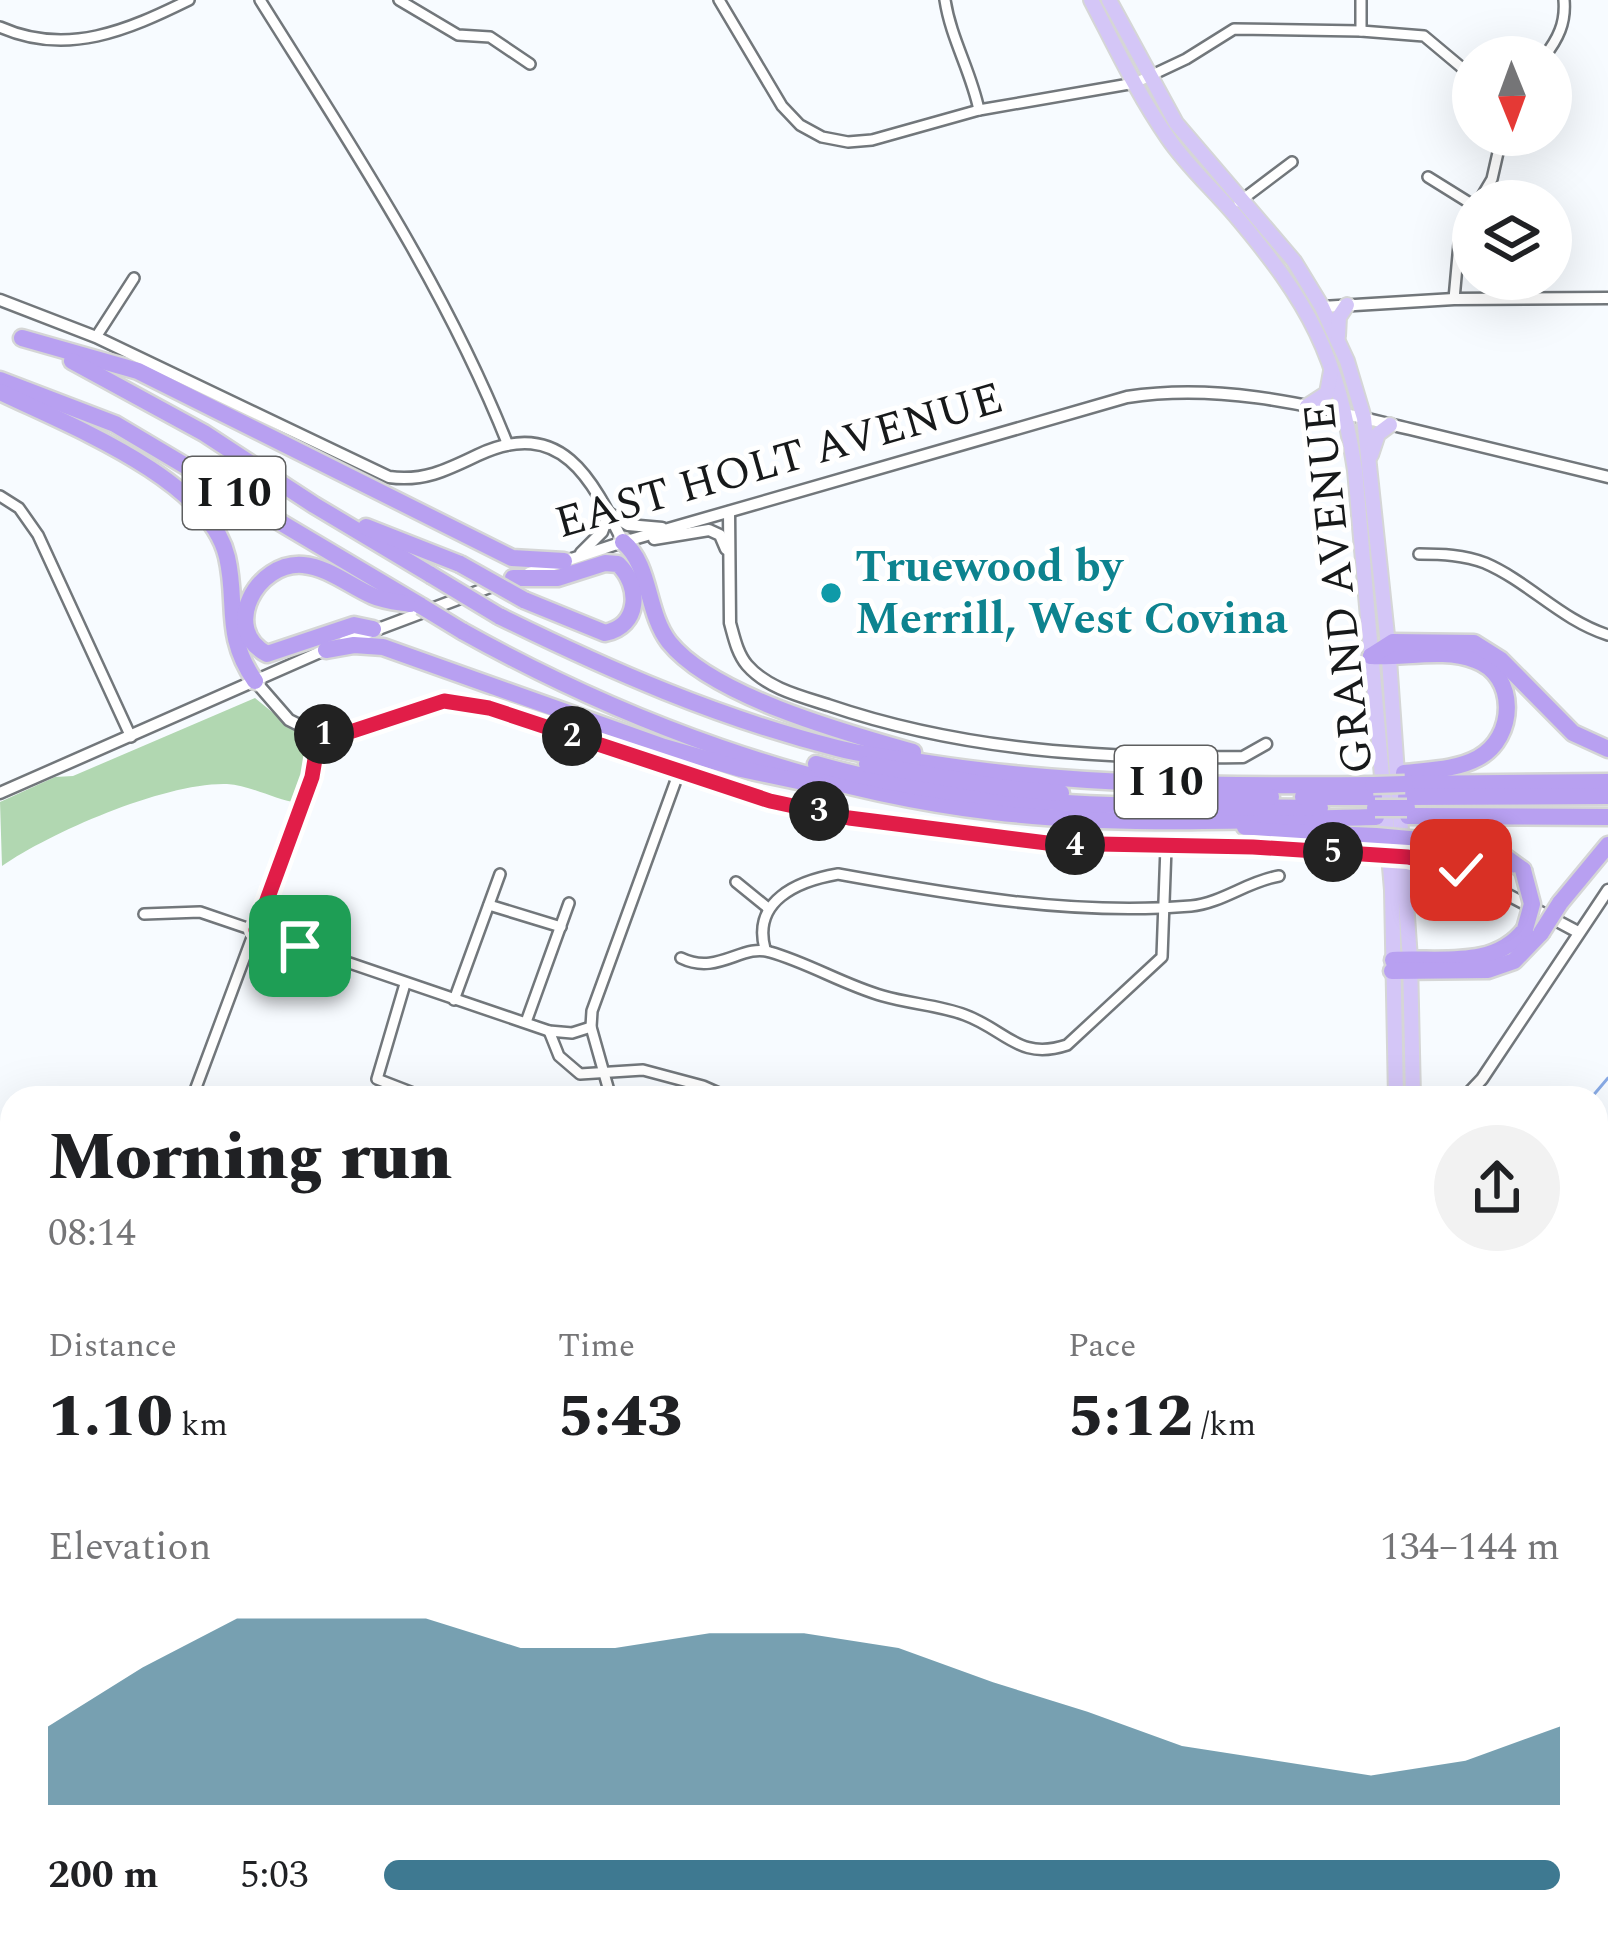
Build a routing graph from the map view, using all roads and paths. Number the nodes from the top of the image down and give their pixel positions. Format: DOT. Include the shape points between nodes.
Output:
graph roads {
  1 [pos="189,0"];
  2 [pos="260,0"];
  3 [pos="399,0"];
  4 [pos="719,0"];
  5 [pos="946,0"];
  6 [pos="1091,0"];
  7 [pos="1109,0"];
  8 [pos="1360,0"];
  9 [pos="1564,0"];
  10 [pos="0,27"];
  11 [pos="1361,31"];
  12 [pos="1558,36"];
  13 [pos="1452,59"];
  14 [pos="530,64"];
  15 [pos="1142,80"];
  16 [pos="979,110"];
  17 [pos="1292,162"];
  18 [pos="1428,177"];
  19 [pos="1452,192"];
  20 [pos="1235,204"];
  21 [pos="134,278"];
  22 [pos="1572,298"];
  23 [pos="1608,298"];
  24 [pos="1452,299"];
  25 [pos="0,300"];
  26 [pos="1346,305"];
  27 [pos="1322,307"];
  28 [pos="1305,308"];
  29 [pos="0,330"];
  30 [pos="96,337"];
  31 [pos="22,338"];
  32 [pos="1338,341"];
  33 [pos="1331,360"];
  34 [pos="0,380"];
  35 [pos="0,392"];
  36 [pos="1307,406"];
  37 [pos="1347,414"];
  38 [pos="1364,418"];
  39 [pos="1390,425"];
  40 [pos="508,445"];
  41 [pos="1370,466"];
  42 [pos="1608,477"];
  43 [pos="0,496"];
  44 [pos="314,506"];
  45 [pos="729,512"];
  46 [pos="609,513"];
  47 [pos="671,528"];
  48 [pos="631,540"];
  49 [pos="1419,554"];
  50 [pos="730,558"];
  51 [pos="570,559"];
  52 [pos="513,578"];
  53 [pos="421,606"];
  54 [pos="373,629"];
  55 [pos="1608,635"];
  56 [pos="326,650"];
  57 [pos="1382,653"];
  58 [pos="255,681"];
  59 [pos="738,719"];
  60 [pos="319,735"];
  61 [pos="131,737"];
  62 [pos="1266,744"];
  63 [pos="728,749"];
  64 [pos="1608,749"];
  65 [pos="679,772"];
  66 [pos="989,773"];
  67 [pos="1608,782"];
  68 [pos="862,789"];
  69 [pos="0,793"];
  70 [pos="1406,796"];
  71 [pos="1608,796"];
  72 [pos="1608,806"];
  73 [pos="1375,811"];
  74 [pos="1608,817"];
  75 [pos="1608,845"];
  76 [pos="1166,847"];
  77 [pos="1409,848"];
  78 [pos="500,874"];
  79 [pos="1279,876"];
  80 [pos="736,882"];
  81 [pos="1608,890"];
  82 [pos="569,903"];
  83 [pos="489,904"];
  84 [pos="1165,907"];
  85 [pos="768,908"];
  86 [pos="144,914"];
  87 [pos="561,927"];
  88 [pos="256,930"];
  89 [pos="1533,931"];
  90 [pos="1578,932"];
  91 [pos="765,950"];
  92 [pos="681,958"];
  93 [pos="1401,965"];
  94 [pos="405,984"];
  95 [pos="454,1000"];
  96 [pos="526,1022"];
  97 [pos="591,1027"];
  98 [pos="549,1031"];
  99 [pos="606,1074"];
  100 [pos="197,1086"];
  101 [pos="395,1086"];
  102 [pos="608,1086"];
  103 [pos="696,1086"];
  104 [pos="1396,1086"];
  105 [pos="1411,1086"];
  106 [pos="1475,1086"];
  1 -- 10 [label="street" via="112,34 70,42"];
  2 -- 40 [label="street" via="436,292"];
  3 -- 14 [label="street" via="458,35 490,37"];
  4 -- 16 [label="street" via="782,106 822,137 872,140"];
  5 -- 16 [label="street"];
  6 -- 15 [label="main road, GRAND AVENUE"];
  7 -- 15 [label="main road, GRAND AVENUE"];
  8 -- 11 [label="street"];
  9 -- 12 [label="street"];
  11 -- 13 [label="street" via="1424,36"];
  11 -- 15 [label="street" via="1234,29"];
  15 -- 16 [label="street"];
  15 -- 20 [label="main road, GRAND AVENUE" via="1168,138"];
  17 -- 20 [label="street"];
  18 -- 19 [label="street"];
  20 -- 27 [label="main road, GRAND AVENUE" via="1294,261"];
  20 -- 28 [label="main road, GRAND AVENUE"];
  21 -- 30 [label="street"];
  22 -- 23 [label="street"];
  24 -- 26 [label="street"];
  25 -- 30 [label="street"];
  26 -- 27 [label="street"];
  26 -- 32 [label="main road"];
  27 -- 28 [label="street"];
  27 -- 32 [label="main road, GRAND AVENUE"];
  28 -- 33 [label="main road, GRAND AVENUE"];
  29 -- 31 [label="highway, I 10"];
  30 -- 40 [label="street" via="389,477 433,476"];
  31 -- 44 [label="highway, I 10" via="205,433"];
  31 -- 51 [label="highway" via="138,371 512,558"];
  32 -- 38 [label="main road, GRAND AVENUE"];
  33 -- 36 [label="main road" via="1327,393"];
  33 -- 37 [label="main road, GRAND AVENUE"];
  34 -- 53 [label="highway, I 10" via="115,424"];
  35 -- 58 [label="highway" via="104,443 207,517 227,558 234,639"];
  36 -- 37 [label="street, EAST HOLT AVENUE"];
  36 -- 45 [label="street, EAST HOLT AVENUE" via="1208,390 1127,397"];
  37 -- 38 [label="street, EAST HOLT AVENUE"];
  37 -- 57 [label="main road, GRAND AVENUE"];
  38 -- 39 [label="street, EAST HOLT AVENUE"];
  38 -- 41 [label="main road, GRAND AVENUE"];
  39 -- 41 [label="main road" via="1378,434"];
  39 -- 42 [label="street, EAST HOLT AVENUE"];
  40 -- 46 [label="street" via="567,456"];
  41 -- 57 [label="main road, GRAND AVENUE"];
  43 -- 61 [label="street" via="38,535"];
  44 -- 52 [label="highway, bridge" via="605,633 634,610 618,565"];
  44 -- 59 [label="highway, I 10, bridge" via="499,616 621,676"];
  45 -- 47 [label="street, EAST HOLT AVENUE"];
  45 -- 50 [label="street"];
  46 -- 47 [label="street" via="628,525"];
  46 -- 48 [label="street"];
  46 -- 51 [label="street" via="602,532"];
  47 -- 48 [label="street, EAST HOLT AVENUE"];
  48 -- 50 [label="street" via="715,531"];
  48 -- 51 [label="street, EAST HOLT AVENUE"];
  48 -- 66 [label="highway" via="656,623 694,667 860,737"];
  49 -- 55 [label="street" via="1486,564"];
  50 -- 62 [label="street" via="730,622 740,654 772,685 808,699 906,730 1062,755 1243,757"];
  51 -- 52 [label="street, EAST HOLT AVENUE"];
  52 -- 54 [label="street, EAST HOLT AVENUE"];
  53 -- 54 [label="highway" via="289,566 249,597 246,620 254,645 267,654 354,625"];
  53 -- 63 [label="highway, I 10, bridge" via="510,657"];
  54 -- 56 [label="street, EAST HOLT AVENUE"];
  56 -- 58 [label="street, EAST HOLT AVENUE"];
  56 -- 68 [label="highway" via="383,647 664,747 818,788"];
  57 -- 64 [label="highway" via="1401,642 1474,643 1573,733"];
  57 -- 70 [label="highway" via="1472,658 1502,682 1508,710 1500,738 1483,756"];
  57 -- 93 [label="main road, GRAND AVENUE"];
  58 -- 60 [label="street" via="289,720"];
  58 -- 61 [label="street, EAST HOLT AVENUE"];
  59 -- 66 [label="highway, I 10" via="841,749"];
  59 -- 73 [label="highway" via="756,735 814,752 1005,788"];
  60 -- 65 [label="street" via="444,701 489,708"];
  60 -- 88 [label="street" via="312,777"];
  61 -- 69 [label="street, EAST HOLT AVENUE"];
  63 -- 68 [label="highway, I 10"];
  63 -- 73 [label="highway" via="753,746 890,781 1034,802"];
  65 -- 76 [label="street" via="770,801 909,827"];
  65 -- 97 [label="street" via="596,994"];
  66 -- 73 [label="highway, I 10" via="1344,785"];
  67 -- 70 [label="highway, I 10"];
  68 -- 73 [label="highway, I 10" via="994,812 1107,820"];
  70 -- 71 [label="highway"];
  70 -- 72 [label="highway"];
  70 -- 73 [label="highway"];
  70 -- 73 [label="highway, I 10, bridge"];
  70 -- 74 [label="highway, I 10"];
  73 -- 76 [label="street" via="1253,847"];
  73 -- 77 [label="highway, bridge"];
  75 -- 89 [label="highway, bridge"];
  76 -- 84 [label="street"];
  77 -- 89 [label="highway, bridge" via="1494,849 1522,870"];
  77 -- 90 [label="street"];
  78 -- 83 [label="street"];
  79 -- 84 [label="street" via="1212,902"];
  80 -- 85 [label="street"];
  81 -- 90 [label="street"];
  82 -- 87 [label="street"];
  83 -- 87 [label="street"];
  83 -- 95 [label="street"];
  84 -- 85 [label="street" via="1048,905 838,874 789,889"];
  84 -- 91 [label="street" via="1165,946 1153,969 1067,1045 1048,1051 1019,1046 965,1015 835,981"];
  85 -- 91 [label="street"];
  86 -- 88 [label="street" via="200,912"];
  87 -- 96 [label="street"];
  88 -- 94 [label="street"];
  88 -- 100 [label="street"];
  89 -- 93 [label="highway" via="1482,958"];
  90 -- 106 [label="street"];
  91 -- 92 [label="street" via="708,965"];
  93 -- 104 [label="main road, GRAND AVENUE"];
  93 -- 105 [label="main road, GRAND AVENUE"];
  94 -- 95 [label="street"];
  94 -- 101 [label="street" via="377,1079"];
  95 -- 96 [label="street"];
  96 -- 98 [label="street"];
  97 -- 98 [label="street"];
  97 -- 99 [label="street"];
  98 -- 99 [label="street" via="571,1070"];
  99 -- 102 [label="street"];
  99 -- 103 [label="street" via="629,1069"];
}
